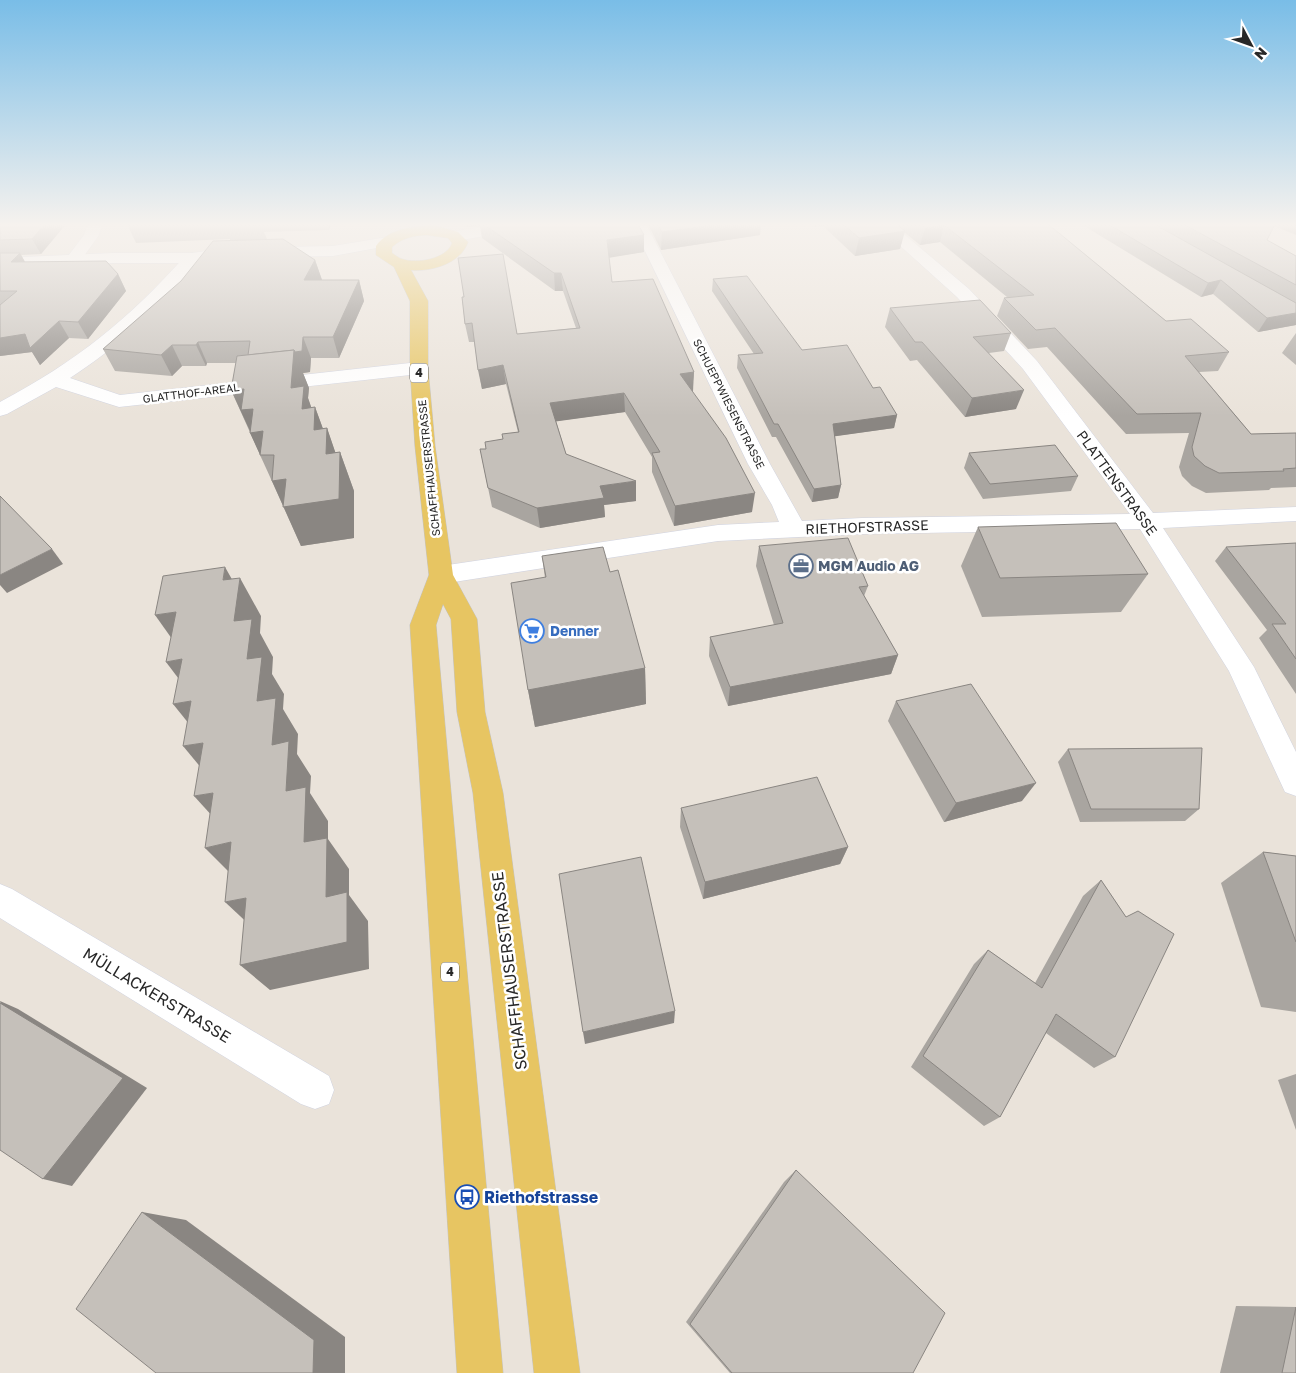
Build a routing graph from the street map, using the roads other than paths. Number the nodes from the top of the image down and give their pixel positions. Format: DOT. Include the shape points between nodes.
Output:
graph roads {
  1 [pos="165,288"];
  2 [pos="411,288"];
  3 [pos="426,288"];
  4 [pos="671,288"];
  5 [pos="957,288"];
  6 [pos="418,301"];
  7 [pos="419,368"];
  8 [pos="55,380"];
  9 [pos="0,410"];
  10 [pos="1296,514"];
  11 [pos="1147,521"];
  12 [pos="794,530"];
  13 [pos="441,575"];
  14 [pos="1296,783"];
  15 [pos="0,900"];
  16 [pos="315,1090"];
  17 [pos="480,1373"];
  18 [pos="557,1373"];
  1 -- 8 [label="street" via="117,335"];
  2 -- 6 [label="main road, SCHAFFHAUSERSTRASSE / 4"];
  3 -- 6 [label="main road"];
  4 -- 12 [label="street, SCHUEPPWIESENSTRASSE"];
  5 -- 11 [label="street, PLATTENSTRASSE" via="1030,366"];
  6 -- 7 [label="main road, SCHAFFHAUSERSTRASSE / 4"];
  7 -- 8 [label="street, GLATTHOF-AREAL" via="119,401"];
  7 -- 13 [label="main road, SCHAFFHAUSERSTRASSE / 4"];
  8 -- 9 [label="street"];
  10 -- 11 [label="street, RIETHOFSTRASSE"];
  11 -- 12 [label="street, RIETHOFSTRASSE"];
  11 -- 14 [label="street, PLATTENSTRASSE" via="1241,667"];
  12 -- 13 [label="street, RIETHOFSTRASSE" via="709,534"];
  13 -- 17 [label="main road, SCHAFFHAUSERSTRASSE / 4" via="423,625"];
  13 -- 18 [label="main road, SCHAFFHAUSERSTRASSE / 4" via="464,619 471,712 488,793"];
  15 -- 16 [label="street, MÜLLACKERSTRASSE"];
}
